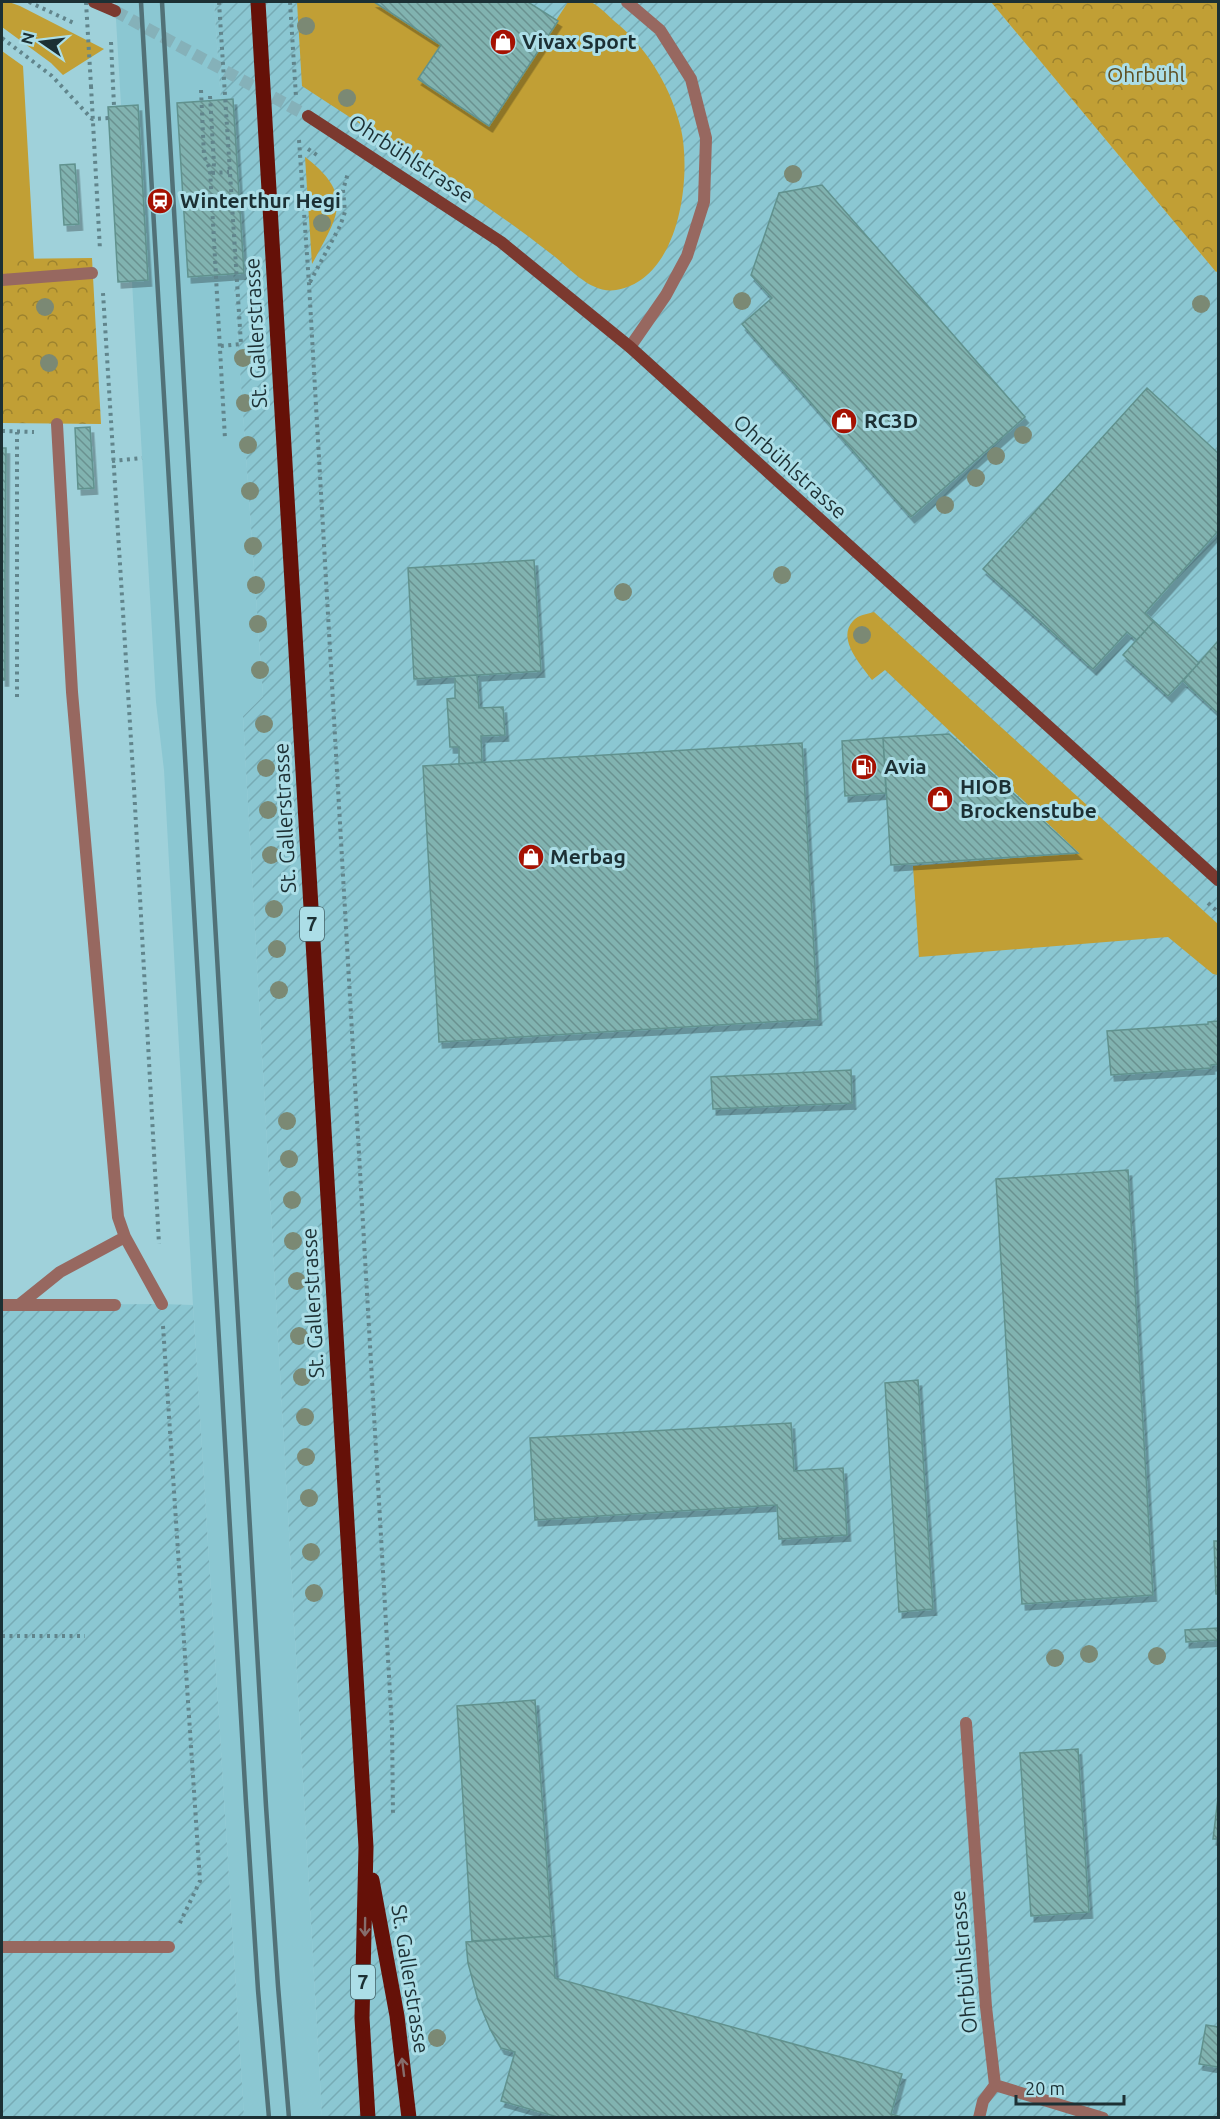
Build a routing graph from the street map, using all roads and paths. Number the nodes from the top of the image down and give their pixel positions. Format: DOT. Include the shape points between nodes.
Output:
graph roads {
  1 [pos="29,2"];
  2 [pos="86,2"];
  3 [pos="94,2"];
  4 [pos="219,2"];
  5 [pos="258,2"];
  6 [pos="290,2"];
  7 [pos="627,2"];
  8 [pos="115,11"];
  9 [pos="76,24"];
  10 [pos="2,38"];
  11 [pos="111,42"];
  12 [pos="201,90"];
  13 [pos="210,96"];
  14 [pos="114,106"];
  15 [pos="297,109"];
  16 [pos="309,116"];
  17 [pos="109,118"];
  18 [pos="92,119"];
  19 [pos="298,133"];
  20 [pos="308,149"];
  21 [pos="328,161"];
  22 [pos="229,172"];
  23 [pos="212,173"];
  24 [pos="357,178"];
  25 [pos="199,205"];
  26 [pos="101,261"];
  27 [pos="92,273"];
  28 [pos="2,280"];
  29 [pos="309,284"];
  30 [pos="102,285"];
  31 [pos="220,346"];
  32 [pos="630,347"];
  33 [pos="57,428"];
  34 [pos="2,432"];
  35 [pos="17,432"];
  36 [pos="225,439"];
  37 [pos="142,458"];
  38 [pos="112,461"];
  39 [pos="16,697"];
  40 [pos="1218,880"];
  41 [pos="125,1237"];
  42 [pos="159,1246"];
  43 [pos="162,1304"];
  44 [pos="2,1305"];
  45 [pos="19,1305"];
  46 [pos="115,1305"];
  47 [pos="2,1636"];
  48 [pos="85,1636"];
  49 [pos="966,1723"];
  50 [pos="392,1728"];
  51 [pos="366,1847"];
  52 [pos="2,1947"];
  53 [pos="169,1947"];
  54 [pos="995,2085"];
  55 [pos="368,2118"];
  56 [pos="409,2118"];
  57 [pos="979,2118"];
  58 [pos="1102,2118"];
  1 -- 9 [label="path"];
  2 -- 18 [label="path, bridge"];
  3 -- 8 [label="street"];
  4 -- 22 [label="path"];
  5 -- 51 [label="main road, St. Gallerstrasse / 7"];
  6 -- 15 [label="path"];
  7 -- 32 [label="street" via="660,30 691,79 706,138 704,202 687,256"];
  10 -- 18 [label="path" via="52,76"];
  11 -- 14 [label="path"];
  12 -- 31 [label="path" via="204,156 210,169"];
  13 -- 23 [label="path"];
  16 -- 32 [label="street, Ohrbühlstrasse" via="501,242"];
  17 -- 18 [label="path"];
  18 -- 26 [label="path"];
  19 -- 29 [label="path"];
  20 -- 21 [label="path"];
  22 -- 23 [label="path"];
  22 -- 31 [label="path" via="241,344"];
  23 -- 25 [label="path" via="214,204"];
  24 -- 29 [label="path" via="348,172 343,190 345,212"];
  27 -- 28 [label="street"];
  29 -- 50 [label="path"];
  30 -- 38 [label="path"];
  31 -- 36 [label="path"];
  32 -- 40 [label="street, Ohrbühlstrasse"];
  33 -- 35 [label="path"];
  33 -- 41 [label="street" via="87,877 118,1217"];
  34 -- 35 [label="path"];
  35 -- 39 [label="path"];
  37 -- 38 [label="path"];
  38 -- 42 [label="path"];
  41 -- 43 [label="street"];
  41 -- 45 [label="street" via="60,1272"];
  43 -- 53 [label="path" via="200,1881"];
  44 -- 45 [label="street"];
  45 -- 46 [label="street"];
  47 -- 48 [label="path"];
  49 -- 54 [label="street, Ohrbühlstrasse"];
  51 -- 55 [label="main road, St. Gallerstrasse / 7, one-way" via="362,2018"];
  56 -- 51 [label="main road, St. Gallerstrasse / 7, one-way" via="397,2016"];
  52 -- 53 [label="street"];
  54 -- 57 [label="street" via="983,2101"];
  54 -- 58 [label="street"];
}
